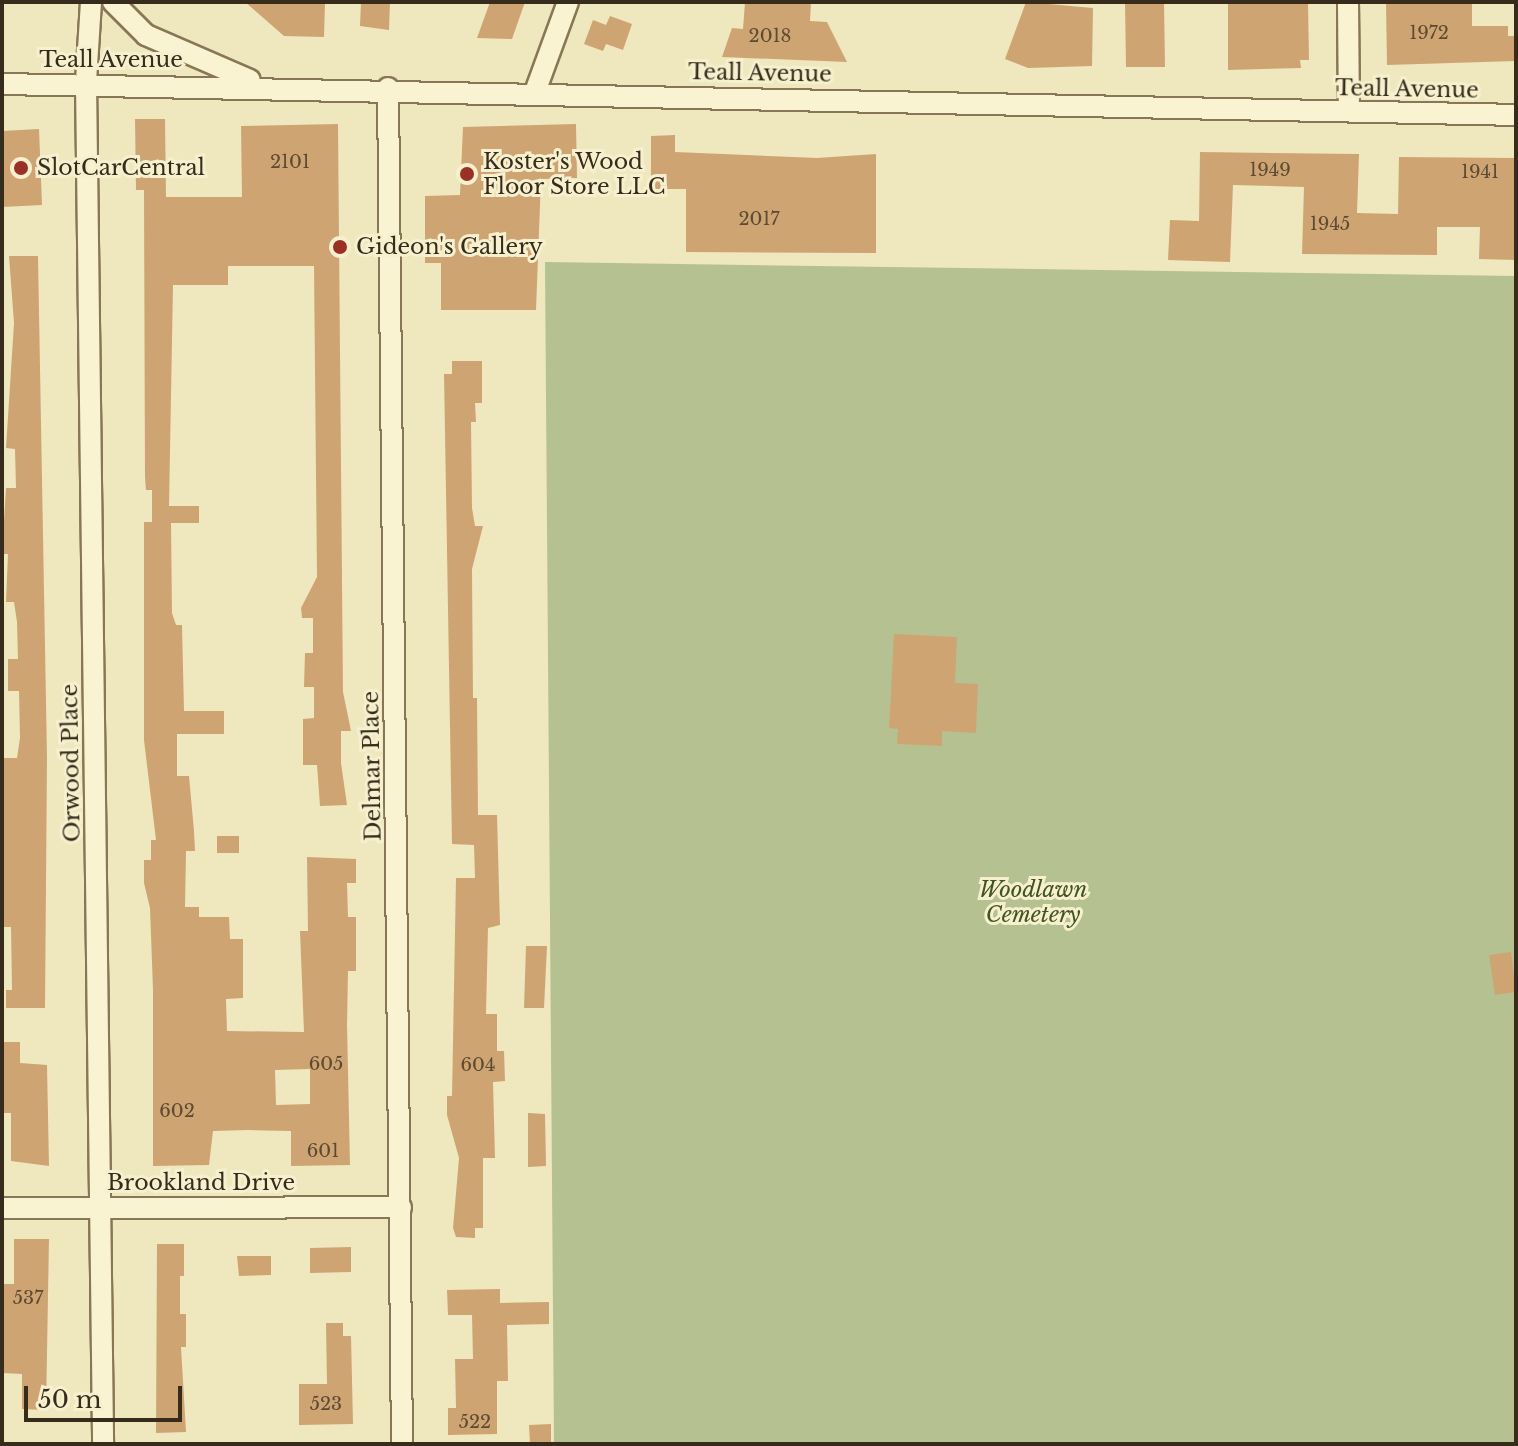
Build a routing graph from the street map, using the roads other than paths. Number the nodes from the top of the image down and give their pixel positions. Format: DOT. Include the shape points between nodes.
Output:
graph roads {
  1 [pos="91,2"];
  2 [pos="113,2"];
  3 [pos="568,2"];
  4 [pos="1348,2"];
  5 [pos="86,82"];
  6 [pos="2,84"];
  7 [pos="265,86"];
  8 [pos="388,88"];
  9 [pos="535,92"];
  10 [pos="1349,111"];
  11 [pos="1516,115"];
  12 [pos="401,1207"];
  13 [pos="2,1208"];
  14 [pos="102,1208"];
  15 [pos="103,1444"];
  16 [pos="402,1444"];
  1 -- 5 [label="street, Orwood Place"];
  2 -- 7 [label="street" via="146,35"];
  3 -- 9 [label="street"];
  4 -- 10 [label="street"];
  5 -- 6 [label="street, Teall Avenue"];
  5 -- 7 [label="street, Teall Avenue"];
  5 -- 14 [label="street, Orwood Place"];
  7 -- 8 [label="street, Teall Avenue"];
  8 -- 9 [label="street, Teall Avenue"];
  8 -- 12 [label="street, Delmar Place"];
  9 -- 10 [label="street, Teall Avenue"];
  10 -- 11 [label="street, Teall Avenue"];
  12 -- 14 [label="street, Brookland Drive"];
  12 -- 16 [label="street, Delmar Place"];
  13 -- 14 [label="street, Brookland Drive"];
  14 -- 15 [label="street, Orwood Place"];
}
